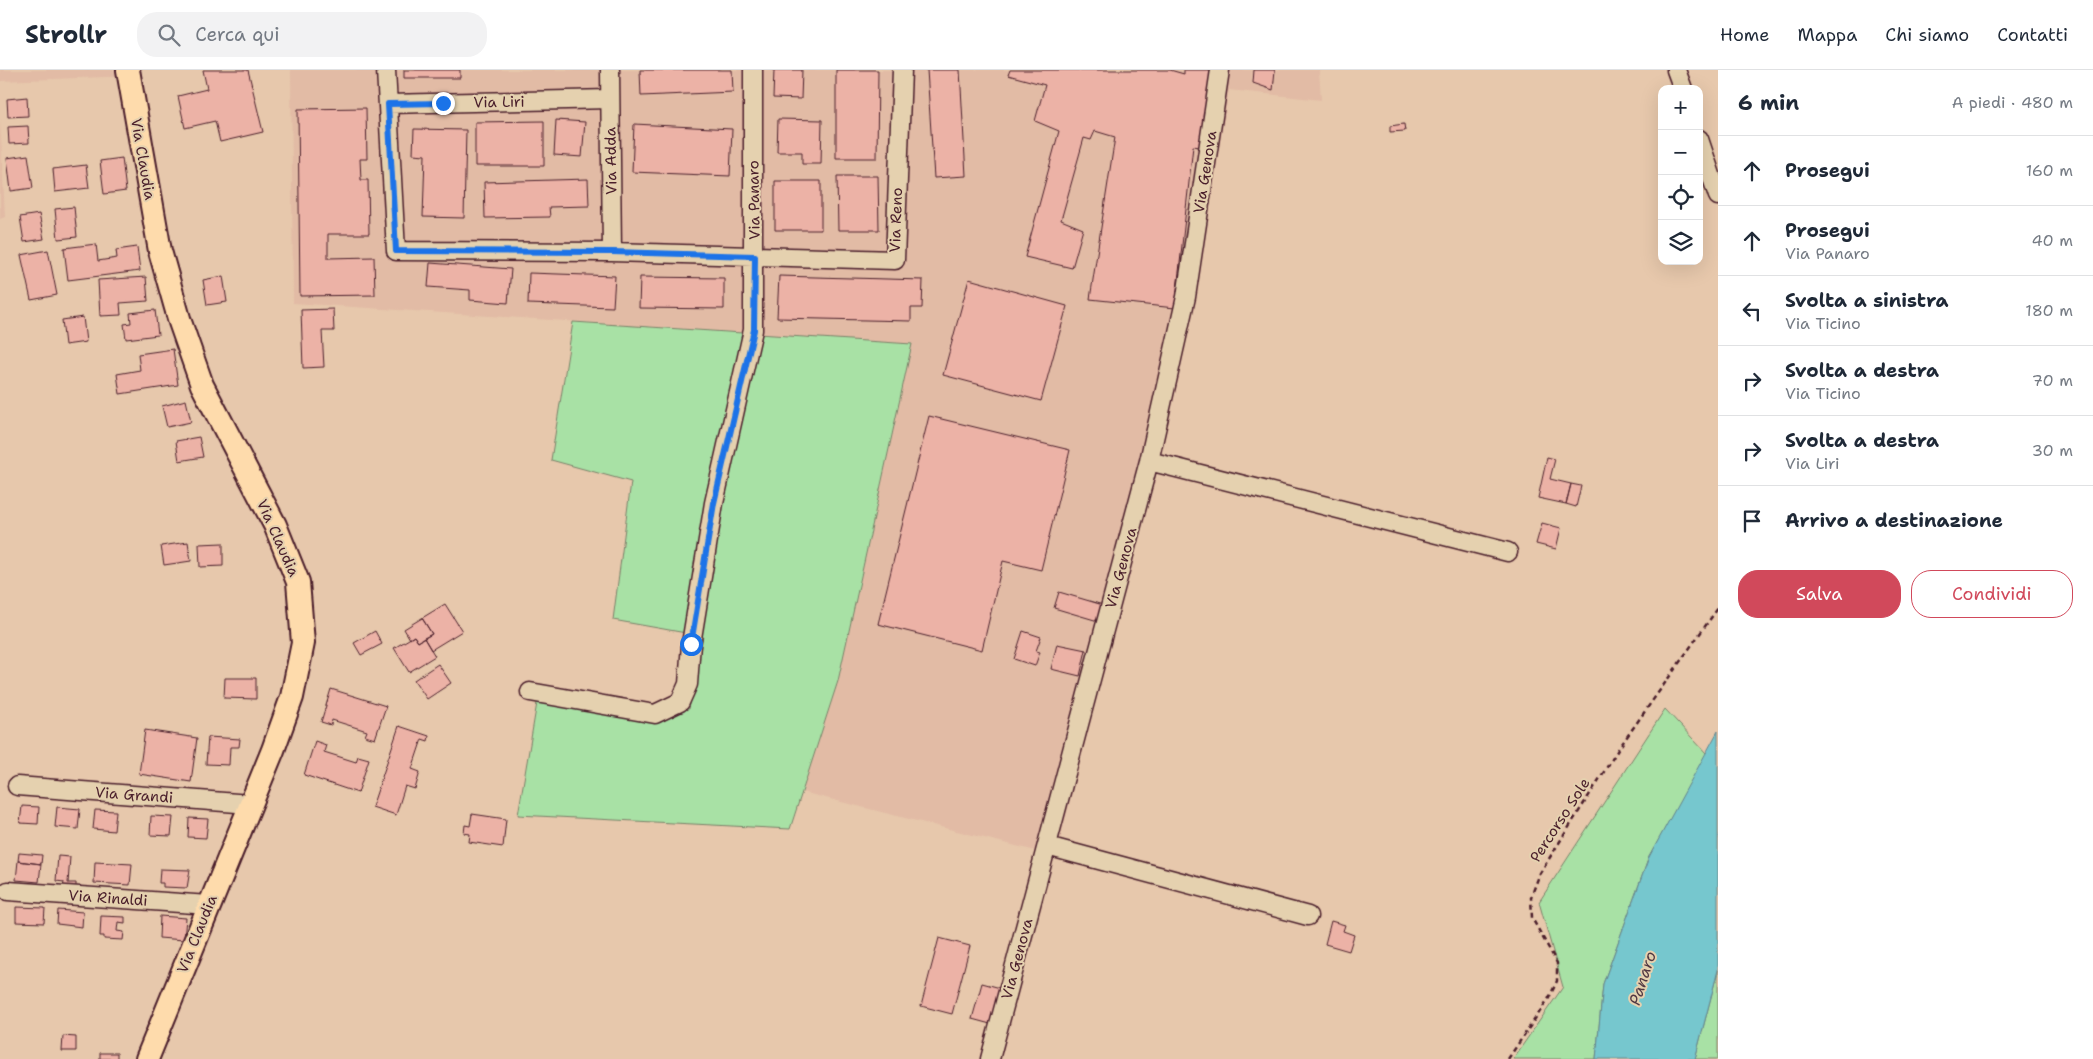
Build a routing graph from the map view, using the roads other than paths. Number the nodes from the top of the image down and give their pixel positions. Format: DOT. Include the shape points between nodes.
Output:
graph roads {
  1 [pos="128,70"];
  2 [pos="386,70"];
  3 [pos="610,70"];
  4 [pos="753,70"];
  5 [pos="902,70"];
  6 [pos="1220,70"];
  7 [pos="1676,70"];
  8 [pos="1682,85"];
  9 [pos="610,99"];
  10 [pos="388,104"];
  11 [pos="1703,145"];
  12 [pos="1713,160"];
  13 [pos="1718,196"];
  14 [pos="612,252"];
  15 [pos="755,256"];
  16 [pos="1149,461"];
  17 [pos="1508,552"];
  18 [pos="530,692"];
  19 [pos="17,786"];
  20 [pos="250,804"];
  21 [pos="1047,846"];
  22 [pos="8,891"];
  23 [pos="209,905"];
  24 [pos="1308,916"];
  25 [pos="147,1059"];
  26 [pos="990,1059"];
  1 -- 20 [label="main road, Via Claudia" via="160,251 180,322 202,385 275,525 298,582 303,643 292,696"];
  2 -- 10 [label="street"];
  3 -- 9 [label="street, Via Adda"];
  4 -- 15 [label="street, Via Panaro"];
  5 -- 15 [label="street, Via Reno" via="895,260"];
  6 -- 16 [label="street, Via Genova" via="1186,298"];
  7 -- 8 [label="street"];
  9 -- 10 [label="street, Via Liri"];
  9 -- 14 [label="street, Via Adda"];
  10 -- 14 [label="street" via="396,251"];
  11 -- 12 [label="street"];
  12 -- 13 [label="street"];
  14 -- 15 [label="street"];
  15 -- 18 [label="street, Via Panaro" via="754,330 714,503 691,644 688,684 680,702 655,714"];
  16 -- 17 [label="street"];
  16 -- 21 [label="street, Via Genova"];
  19 -- 20 [label="street, Via Grandi"];
  20 -- 23 [label="main road, Via Claudia"];
  21 -- 24 [label="street"];
  21 -- 26 [label="street, Via Genova"];
  22 -- 23 [label="street, Via Rinaldi"];
  23 -- 25 [label="main road, Via Claudia"];
}
